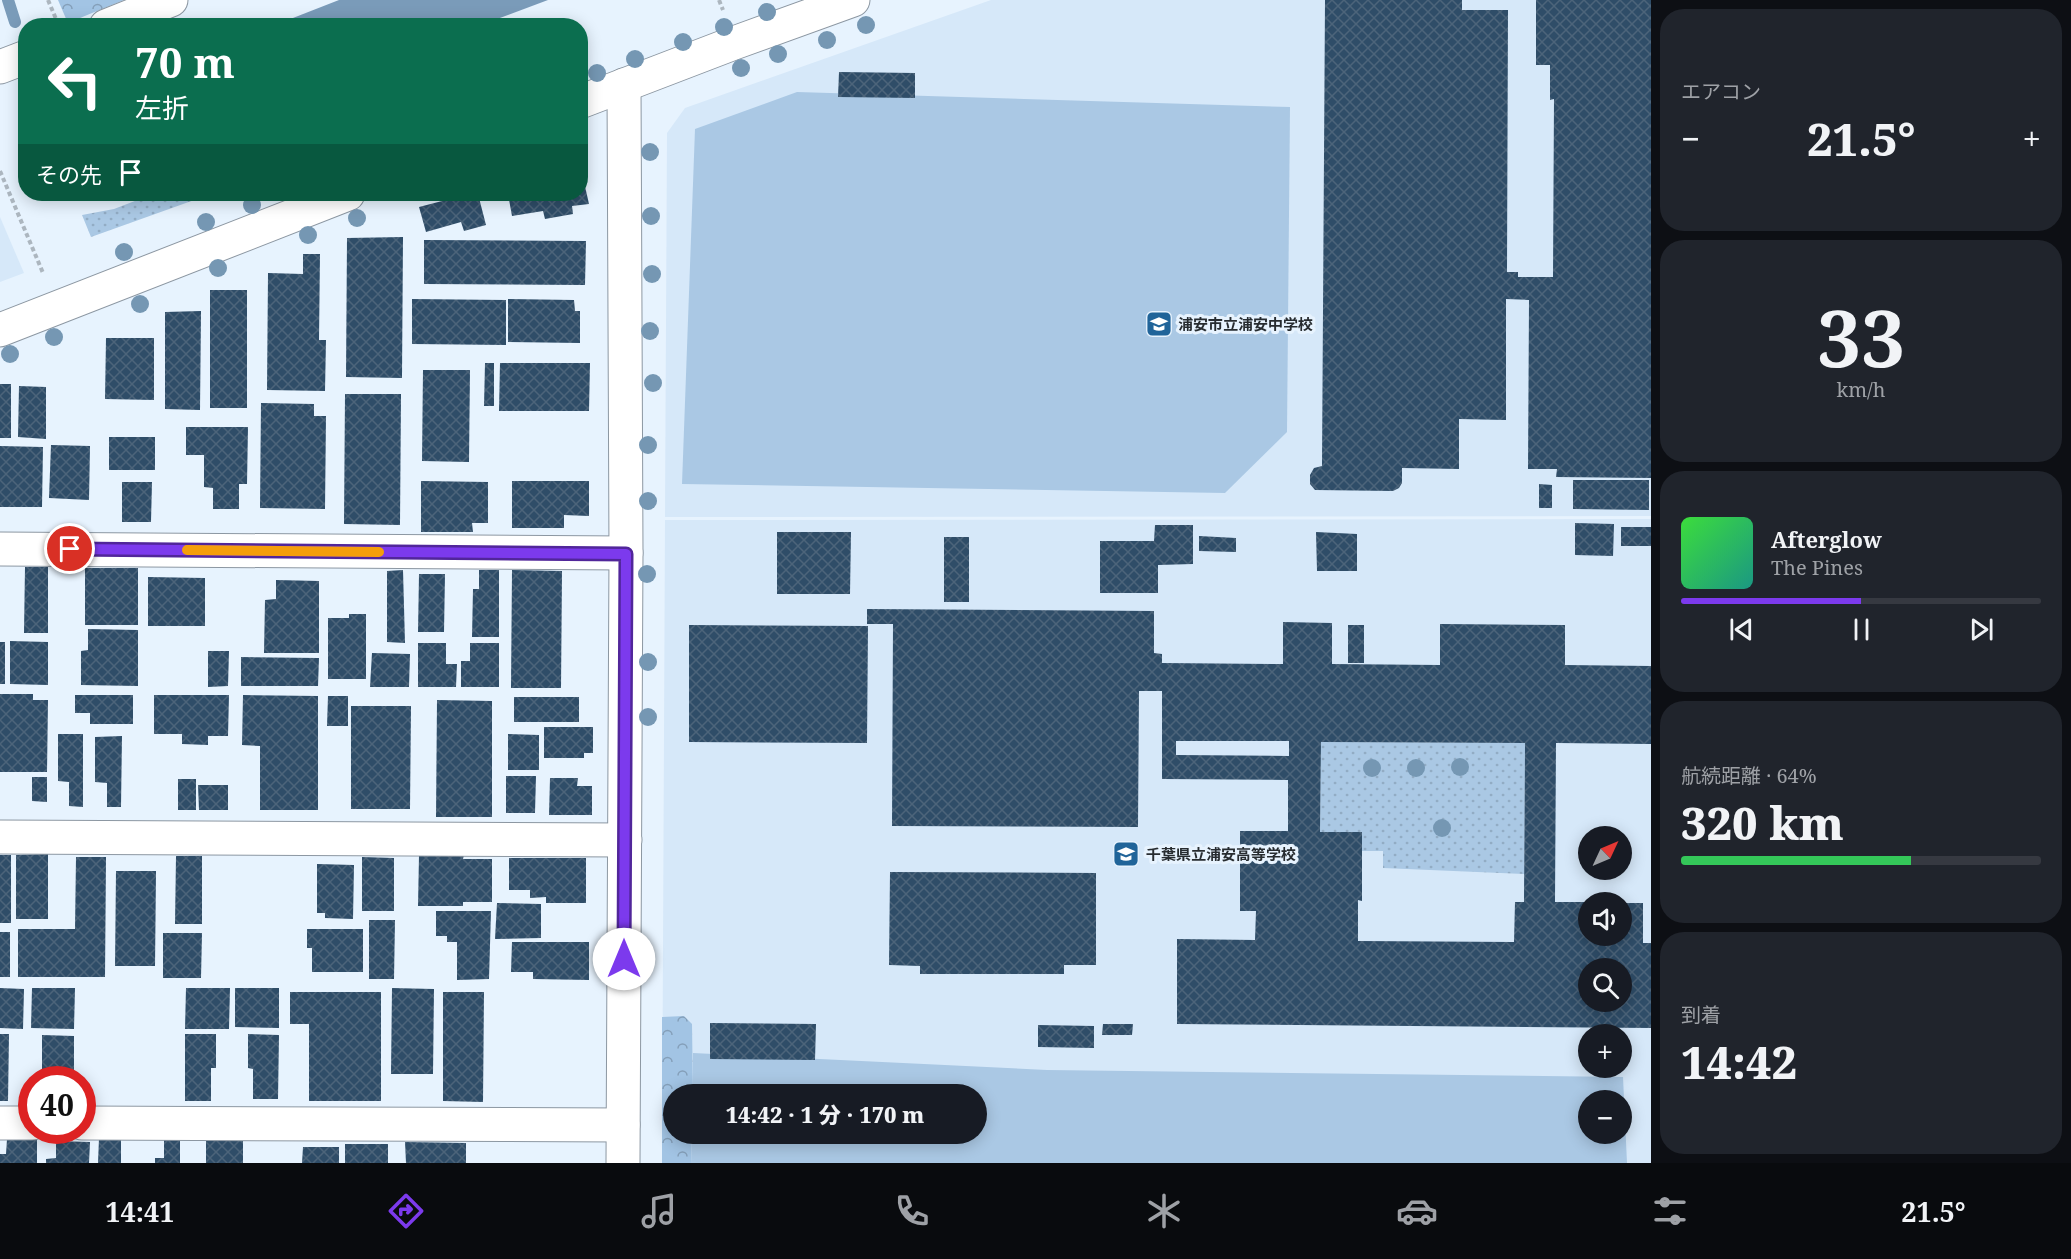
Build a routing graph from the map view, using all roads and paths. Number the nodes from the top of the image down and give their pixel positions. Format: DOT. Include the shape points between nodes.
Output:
graph roads {
  1 [pos="48,0"];
  2 [pos="171,0"];
  3 [pos="854,0"];
  4 [pos="56,18"];
  5 [pos="126,18"];
  6 [pos="18,60"];
  7 [pos="0,67"];
  8 [pos="624,85"];
  9 [pos="588,99"];
  10 [pos="0,171"];
  11 [pos="330,201"];
  12 [pos="43,273"];
  13 [pos="0,330"];
  14 [pos="0,549"];
  15 [pos="626,554"];
  16 [pos="0,837"];
  17 [pos="625,840"];
  18 [pos="0,1123"];
  19 [pos="18,1123"];
  20 [pos="96,1123"];
  21 [pos="624,1125"];
  22 [pos="623,1163"];
  1 -- 4 [label="path"];
  2 -- 5 [label="street"];
  3 -- 8 [label="street"];
  6 -- 7 [label="street"];
  8 -- 9 [label="street"];
  8 -- 15 [label="street"];
  10 -- 12 [label="path"];
  11 -- 13 [label="street"];
  14 -- 15 [label="street"];
  15 -- 17 [label="street"];
  16 -- 17 [label="street"];
  17 -- 21 [label="street"];
  18 -- 19 [label="street"];
  20 -- 21 [label="street"];
  21 -- 22 [label="street"];
}
